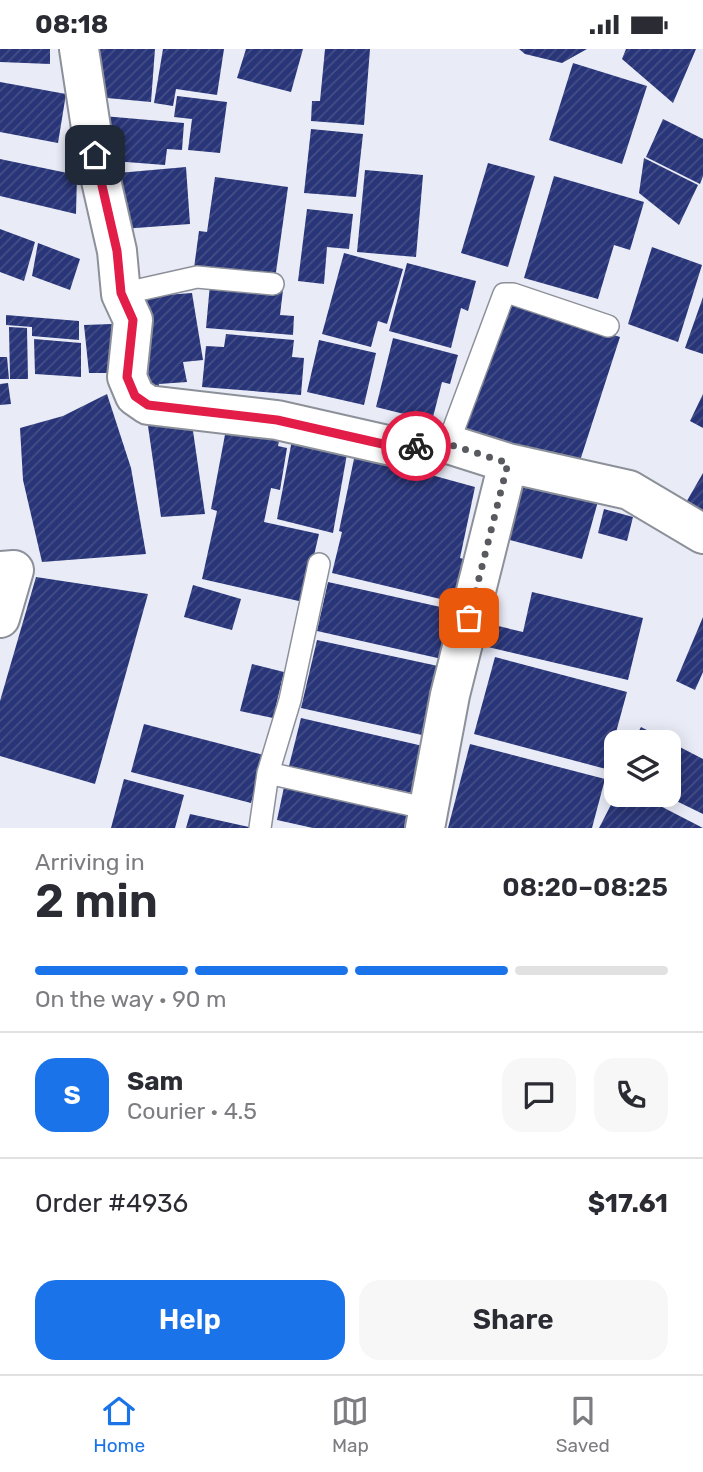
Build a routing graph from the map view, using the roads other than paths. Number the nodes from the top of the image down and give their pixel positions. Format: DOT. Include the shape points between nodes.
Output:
graph roads {
  1 [pos="79,49"];
  2 [pos="273,284"];
  3 [pos="121,293"];
  4 [pos="608,326"];
  5 [pos="448,444"];
  6 [pos="508,463"];
  7 [pos="703,534"];
  8 [pos="319,564"];
  9 [pos="0,572"];
  10 [pos="0,618"];
  11 [pos="268,773"];
  12 [pos="427,818"];
  13 [pos="260,828"];
  1 -- 3 [label="street"];
  2 -- 3 [label="lane" via="197,277"];
  3 -- 5 [label="street" via="133,320 127,377 135,396 148,405 277,420 396,447"];
  4 -- 5 [label="lane" via="504,293"];
  5 -- 6 [label="street"];
  6 -- 7 [label="street" via="629,490"];
  6 -- 12 [label="street" via="450,695"];
  8 -- 11 [label="lane" via="290,700"];
  9 -- 10 [label="street" via="14,569"];
  11 -- 12 [label="lane"];
  11 -- 13 [label="lane"];
}
